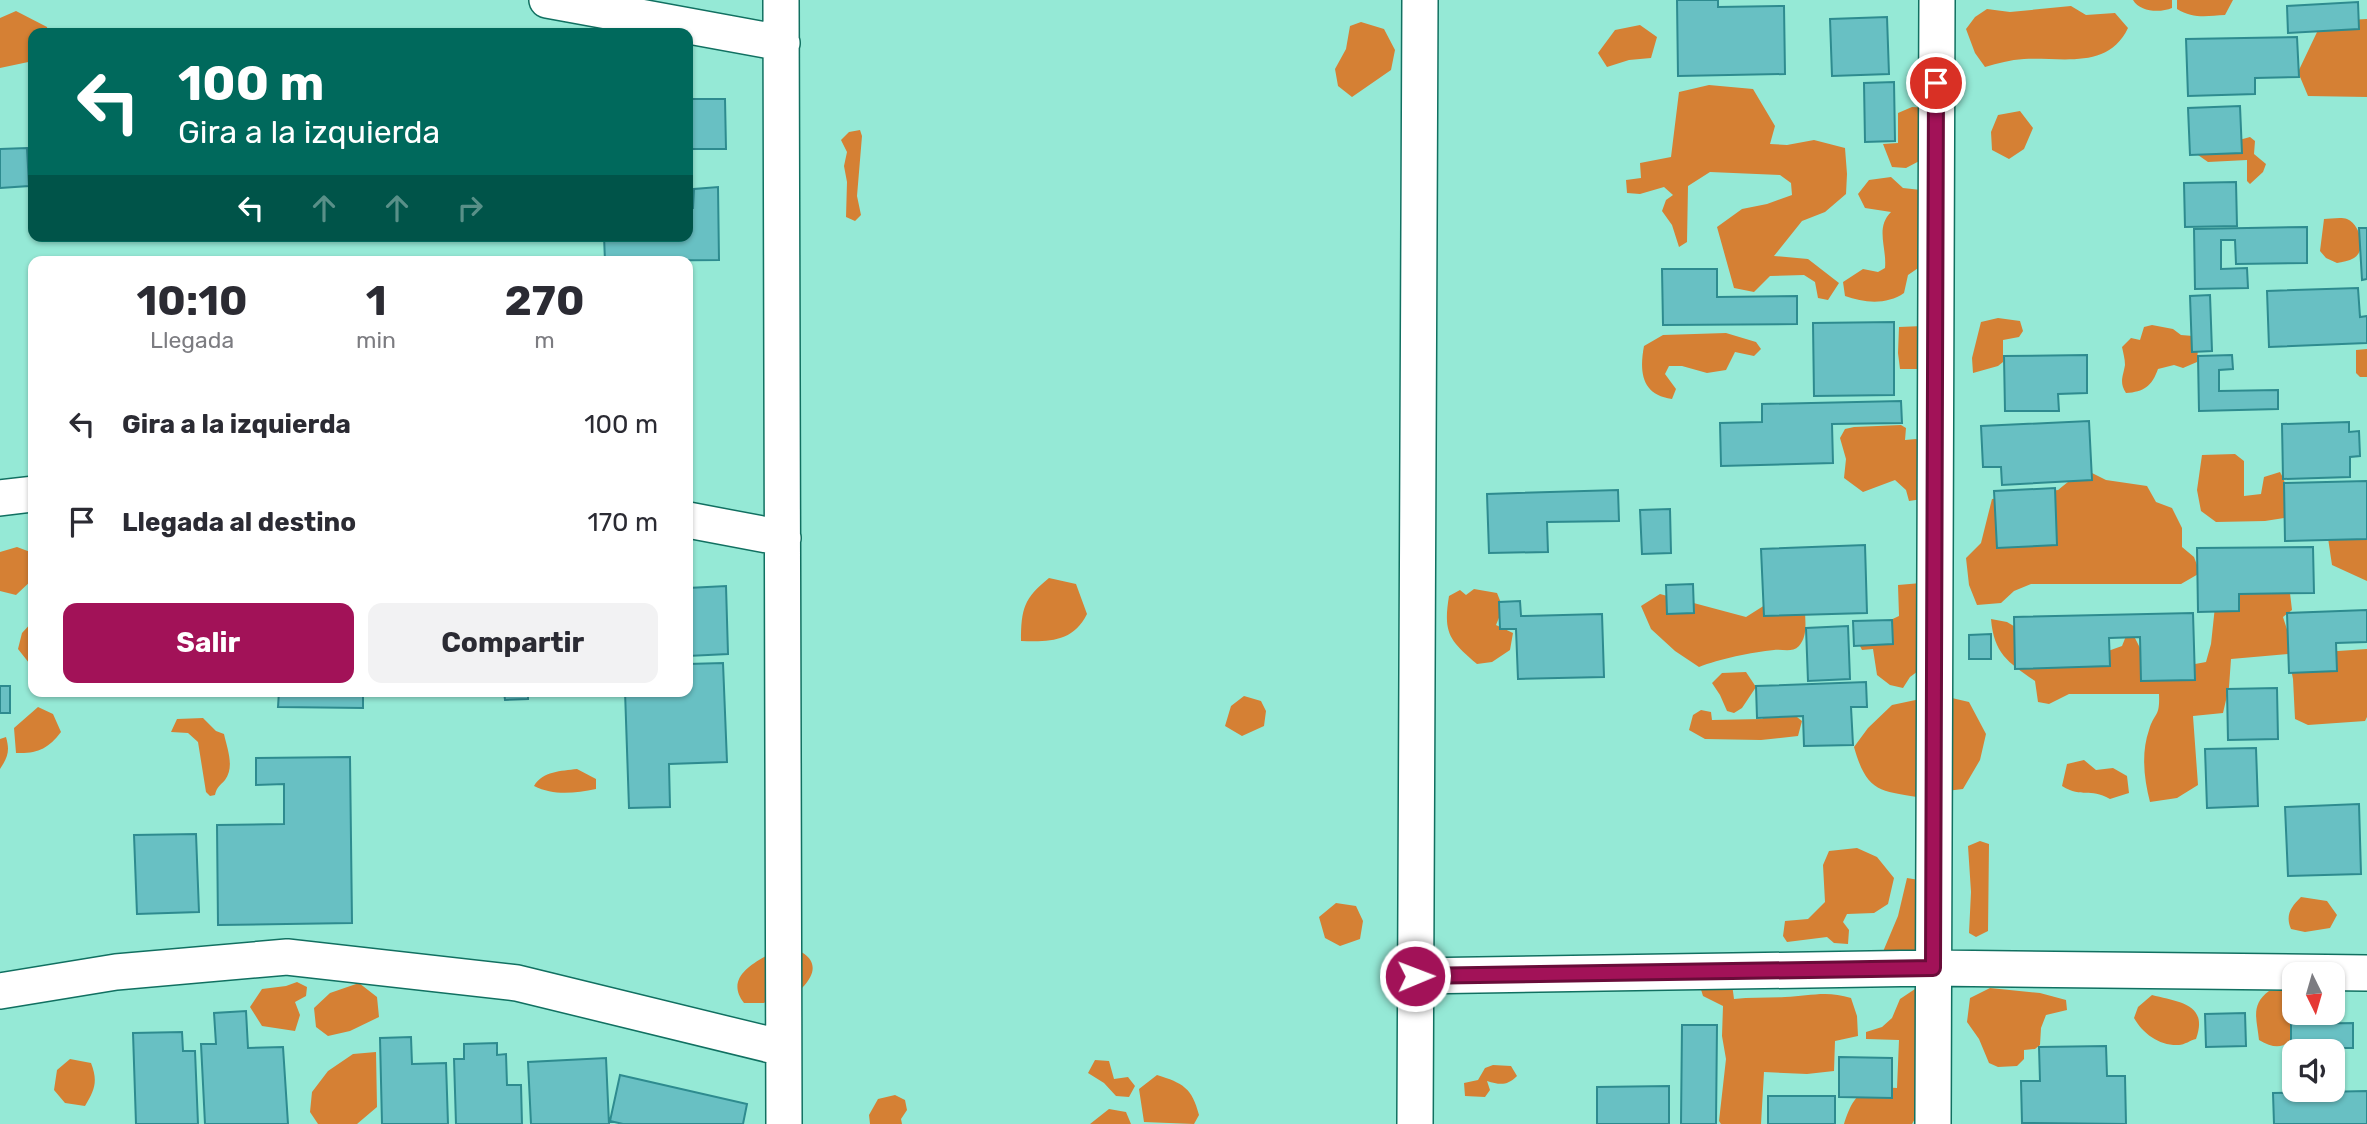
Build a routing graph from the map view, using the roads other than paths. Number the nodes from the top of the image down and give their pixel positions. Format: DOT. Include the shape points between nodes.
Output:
graph roads {
  1 [pos="547,0"];
  2 [pos="781,0"];
  3 [pos="1420,0"];
  4 [pos="1937,0"];
  5 [pos="782,43"];
  6 [pos="28,495"];
  7 [pos="0,498"];
  8 [pos="693,521"];
  9 [pos="783,538"];
  10 [pos="1933,968"];
  11 [pos="2367,973"];
  12 [pos="1415,976"];
  13 [pos="0,991"];
  14 [pos="783,1048"];
  15 [pos="784,1124"];
  16 [pos="1415,1124"];
  17 [pos="1933,1124"];
  1 -- 5 [label="street"];
  2 -- 5 [label="street"];
  3 -- 12 [label="street"];
  4 -- 10 [label="street"];
  5 -- 9 [label="street"];
  6 -- 7 [label="street"];
  8 -- 9 [label="street"];
  9 -- 14 [label="street"];
  10 -- 11 [label="street"];
  10 -- 12 [label="street"];
  10 -- 17 [label="street"];
  12 -- 16 [label="street"];
  13 -- 14 [label="street" via="116,972 286,957 517,983"];
  14 -- 15 [label="street"];
}
